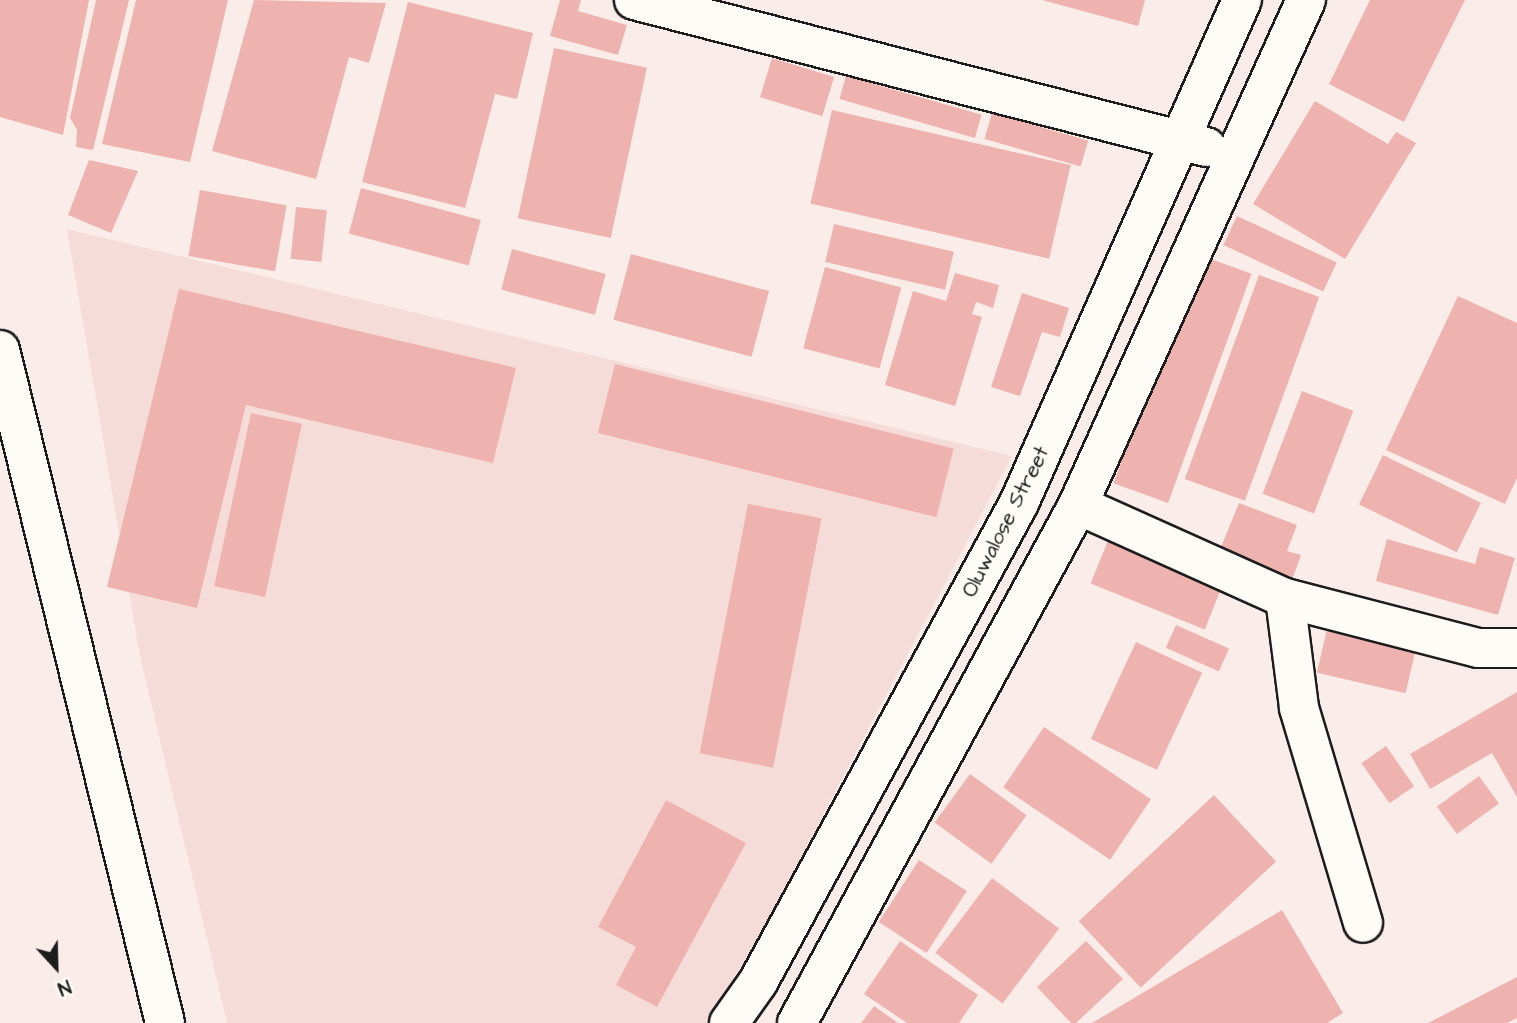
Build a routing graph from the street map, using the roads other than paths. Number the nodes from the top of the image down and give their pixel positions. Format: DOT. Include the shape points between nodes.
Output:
graph roads {
  1 [pos="634,0"];
  2 [pos="1241,0"];
  3 [pos="1306,0"];
  4 [pos="1183,139"];
  5 [pos="1235,157"];
  6 [pos="0,350"];
  7 [pos="1078,505"];
  8 [pos="1285,598"];
  9 [pos="1517,648"];
  10 [pos="1363,923"];
  11 [pos="165,1023"];
  12 [pos="729,1023"];
  13 [pos="797,1023"];
  1 -- 4 [label="street"];
  2 -- 4 [label="street, Oluwalose Street"];
  3 -- 5 [label="street"];
  4 -- 5 [label="street"];
  4 -- 12 [label="street, Oluwalose Street" via="1019,503 758,982"];
  5 -- 7 [label="street"];
  6 -- 11 [label="street"];
  7 -- 8 [label="street"];
  7 -- 13 [label="street"];
  8 -- 9 [label="street" via="1478,648"];
  8 -- 10 [label="street" via="1299,708"];
}
